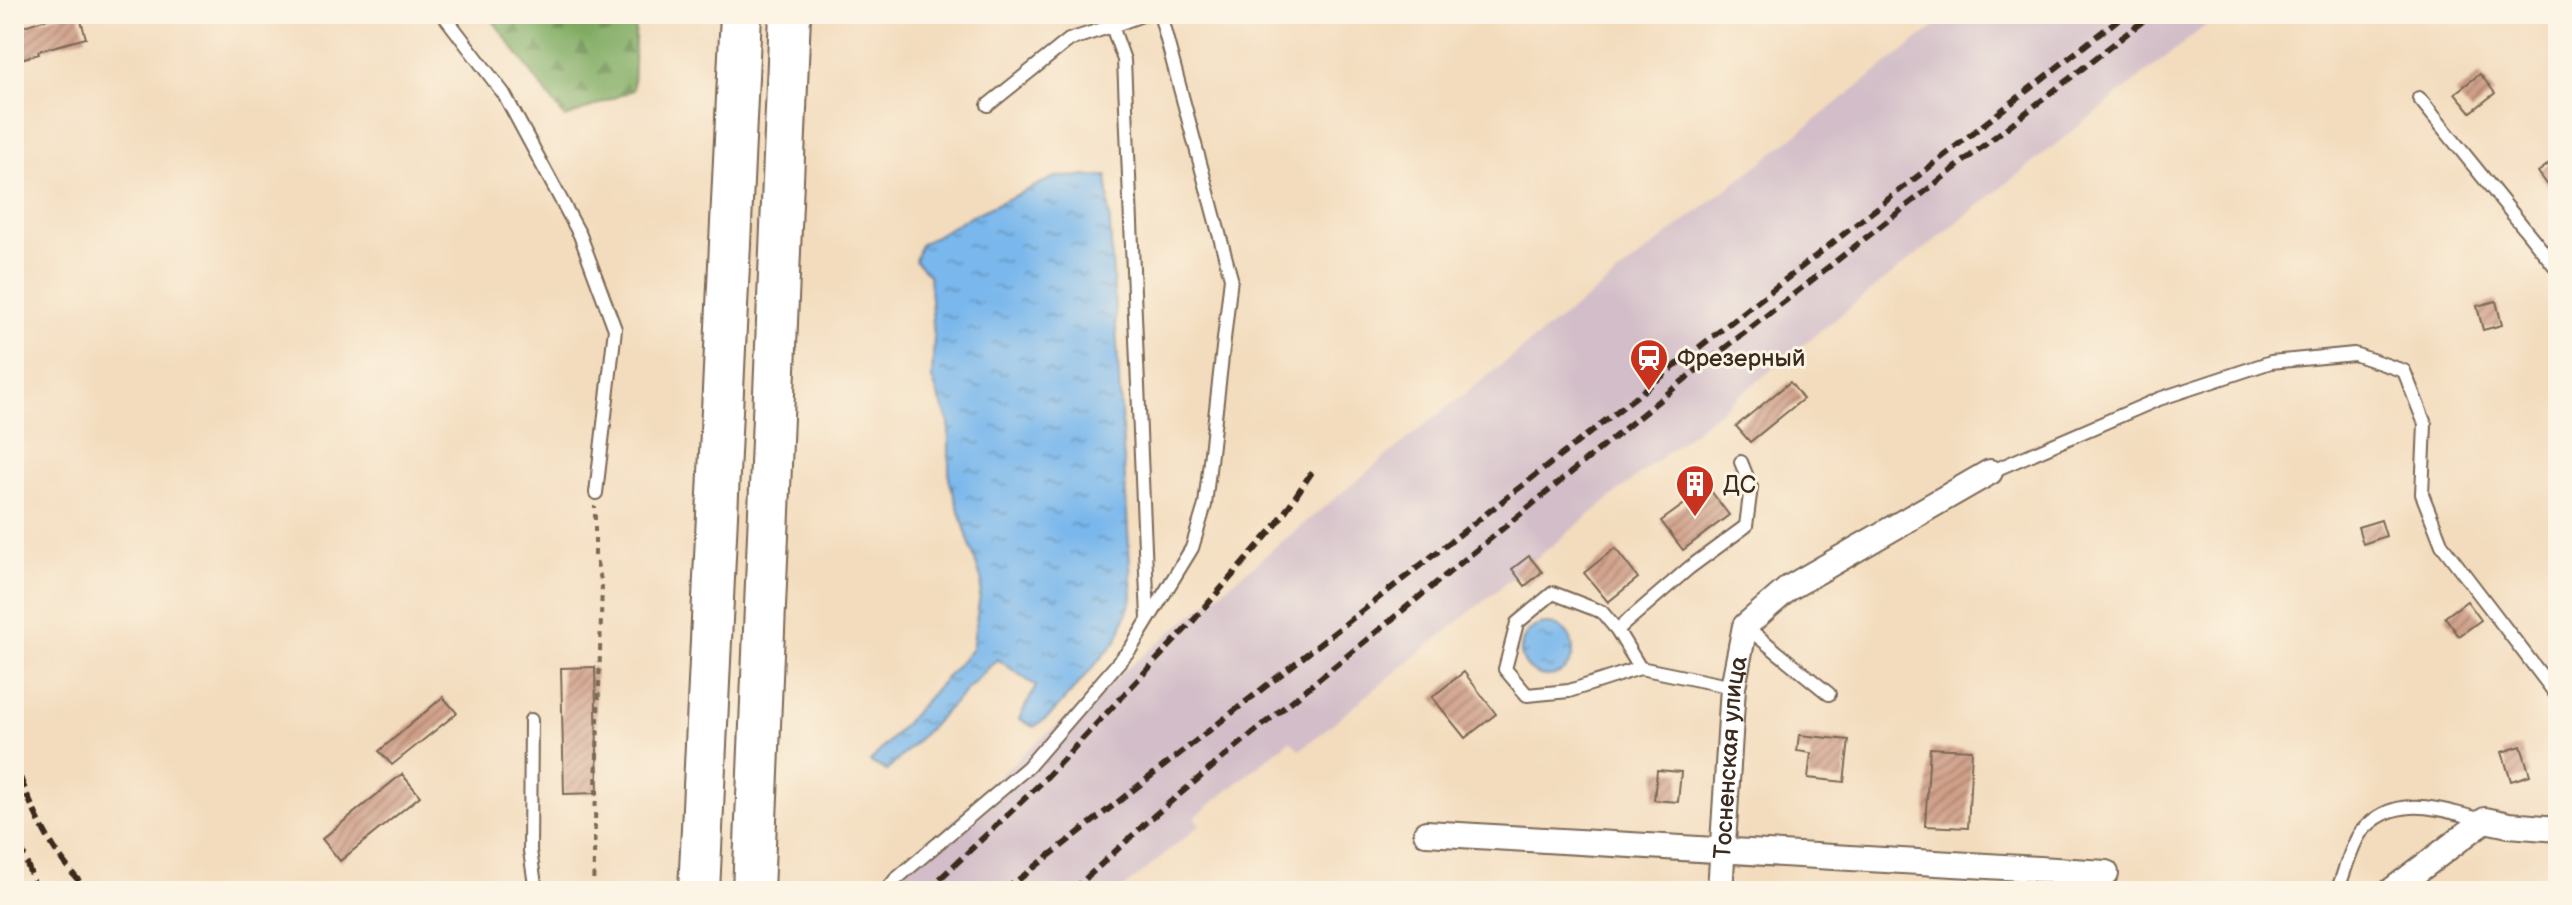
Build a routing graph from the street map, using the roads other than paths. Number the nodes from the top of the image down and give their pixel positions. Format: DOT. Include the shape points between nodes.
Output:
graph roads {
  1 [pos="443,14"];
  2 [pos="741,14"];
  3 [pos="790,14"];
  4 [pos="1145,14"];
  5 [pos="1160,14"];
  6 [pos="1112,26"];
  7 [pos="2419,98"];
  8 [pos="988,105"];
  9 [pos="2558,270"];
  10 [pos="1741,462"];
  11 [pos="1990,472"];
  12 [pos="596,493"];
  13 [pos="1148,618"];
  14 [pos="1745,626"];
  15 [pos="1617,630"];
  16 [pos="1640,668"];
  17 [pos="1733,687"];
  18 [pos="1829,694"];
  19 [pos="2558,697"];
  20 [pos="531,720"];
  21 [pos="2485,820"];
  22 [pos="2558,829"];
  23 [pos="1426,833"];
  24 [pos="1722,850"];
  25 [pos="2106,873"];
  26 [pos="536,891"];
  27 [pos="699,891"];
  28 [pos="753,891"];
  29 [pos="886,891"];
  30 [pos="1720,891"];
  31 [pos="2337,891"];
  32 [pos="2391,891"];
  1 -- 12 [label="lane" via="504,94 580,235 615,329"];
  2 -- 27 [label="highway"];
  3 -- 28 [label="highway"];
  4 -- 6 [label="lane"];
  5 -- 13 [label="lane" via="1231,278 1205,505 1192,548"];
  6 -- 8 [label="lane" via="1069,40"];
  6 -- 13 [label="lane" via="1124,60"];
  7 -- 9 [label="lane"];
  10 -- 15 [label="lane" via="1751,487 1746,526"];
  11 -- 14 [label="street" via="1789,588"];
  11 -- 19 [label="lane" via="2159,399 2271,362 2354,354 2404,371 2425,424 2422,494 2442,545"];
  13 -- 29 [label="lane" via="1131,648 1028,767"];
  14 -- 17 [label="street, Тосненская улица"];
  14 -- 18 [label="lane"];
  15 -- 16 [label="lane"];
  15 -- 16 [label="lane" via="1602,612 1553,593 1517,623 1505,669 1527,695 1569,691"];
  16 -- 17 [label="lane"];
  17 -- 24 [label="street, Тосненская улица"];
  20 -- 26 [label="lane" via="530,851"];
  21 -- 22 [label="street"];
  21 -- 31 [label="lane" via="2414,805 2387,810 2360,834"];
  21 -- 32 [label="street"];
  23 -- 24 [label="street"];
  24 -- 25 [label="street"];
  24 -- 30 [label="street, Тосненская улица"];
}
